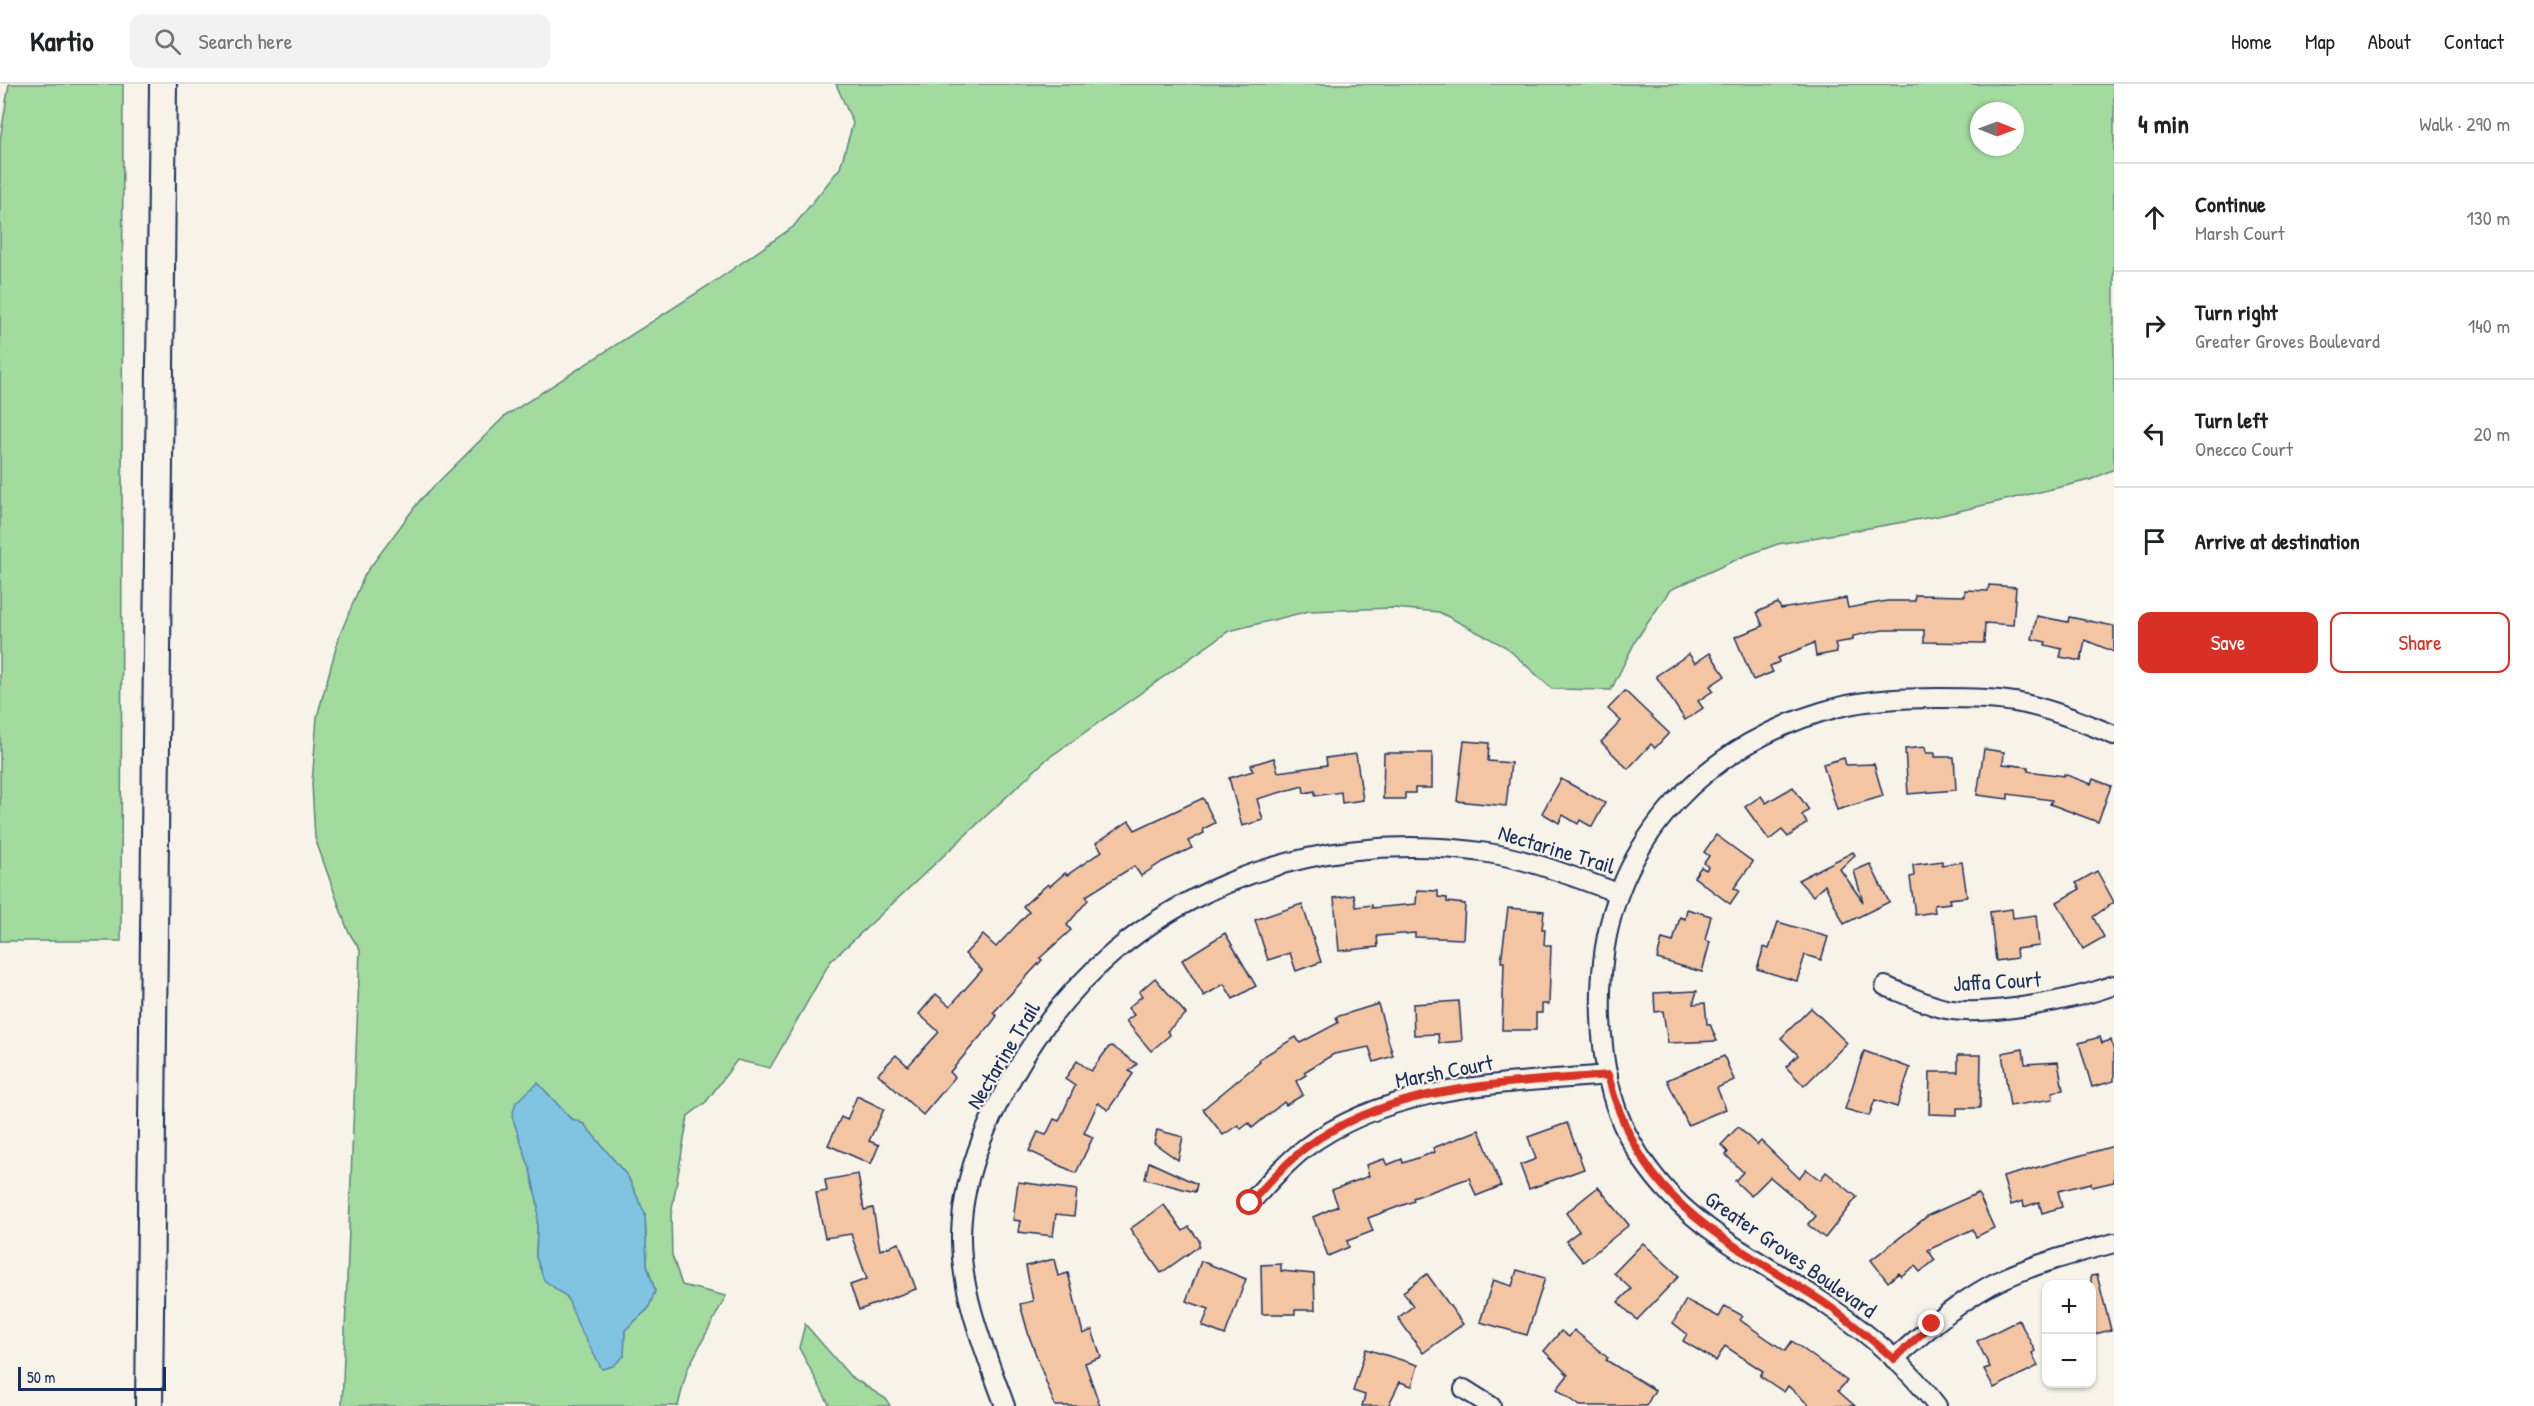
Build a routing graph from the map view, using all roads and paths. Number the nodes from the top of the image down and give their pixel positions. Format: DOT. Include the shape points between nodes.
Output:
graph roads {
  1 [pos="163,84"];
  2 [pos="2114,735"];
  3 [pos="1618,893"];
  4 [pos="2114,985"];
  5 [pos="1885,986"];
  6 [pos="1608,1075"];
  7 [pos="1250,1203"];
  8 [pos="2114,1243"];
  9 [pos="1894,1359"];
  10 [pos="1464,1389"];
  11 [pos="149,1406"];
  12 [pos="1005,1406"];
  13 [pos="1491,1406"];
  14 [pos="1937,1406"];
  1 -- 11 [label="main road"];
  2 -- 3 [label="street, Greater Groves Boulevard" via="2025,704 1969,698 1884,699 1806,717 1739,747 1678,798 1630,864"];
  3 -- 6 [label="street, Greater Groves Boulevard" via="1604,951 1600,993"];
  3 -- 12 [label="street, Nectarine Trail" via="1533,863 1490,853 1401,847 1346,851 1291,861 1229,882 1189,901 1125,943 1064,1001 1036,1038 983,1133 969,1173 961,1237 964,1269 975,1324"];
  4 -- 5 [label="street, Jaffa Court" via="2042,1004 1972,1010 1931,1005"];
  6 -- 7 [label="street, Marsh Court" via="1466,1087 1381,1109 1307,1146"];
  6 -- 9 [label="street, Greater Groves Boulevard" via="1626,1131 1643,1160 1696,1221 1825,1304"];
  8 -- 9 [label="street" via="2005,1278 1932,1324"];
  9 -- 14 [label="street, Greater Groves Boulevard"];
  10 -- 13 [label="street"];
}
